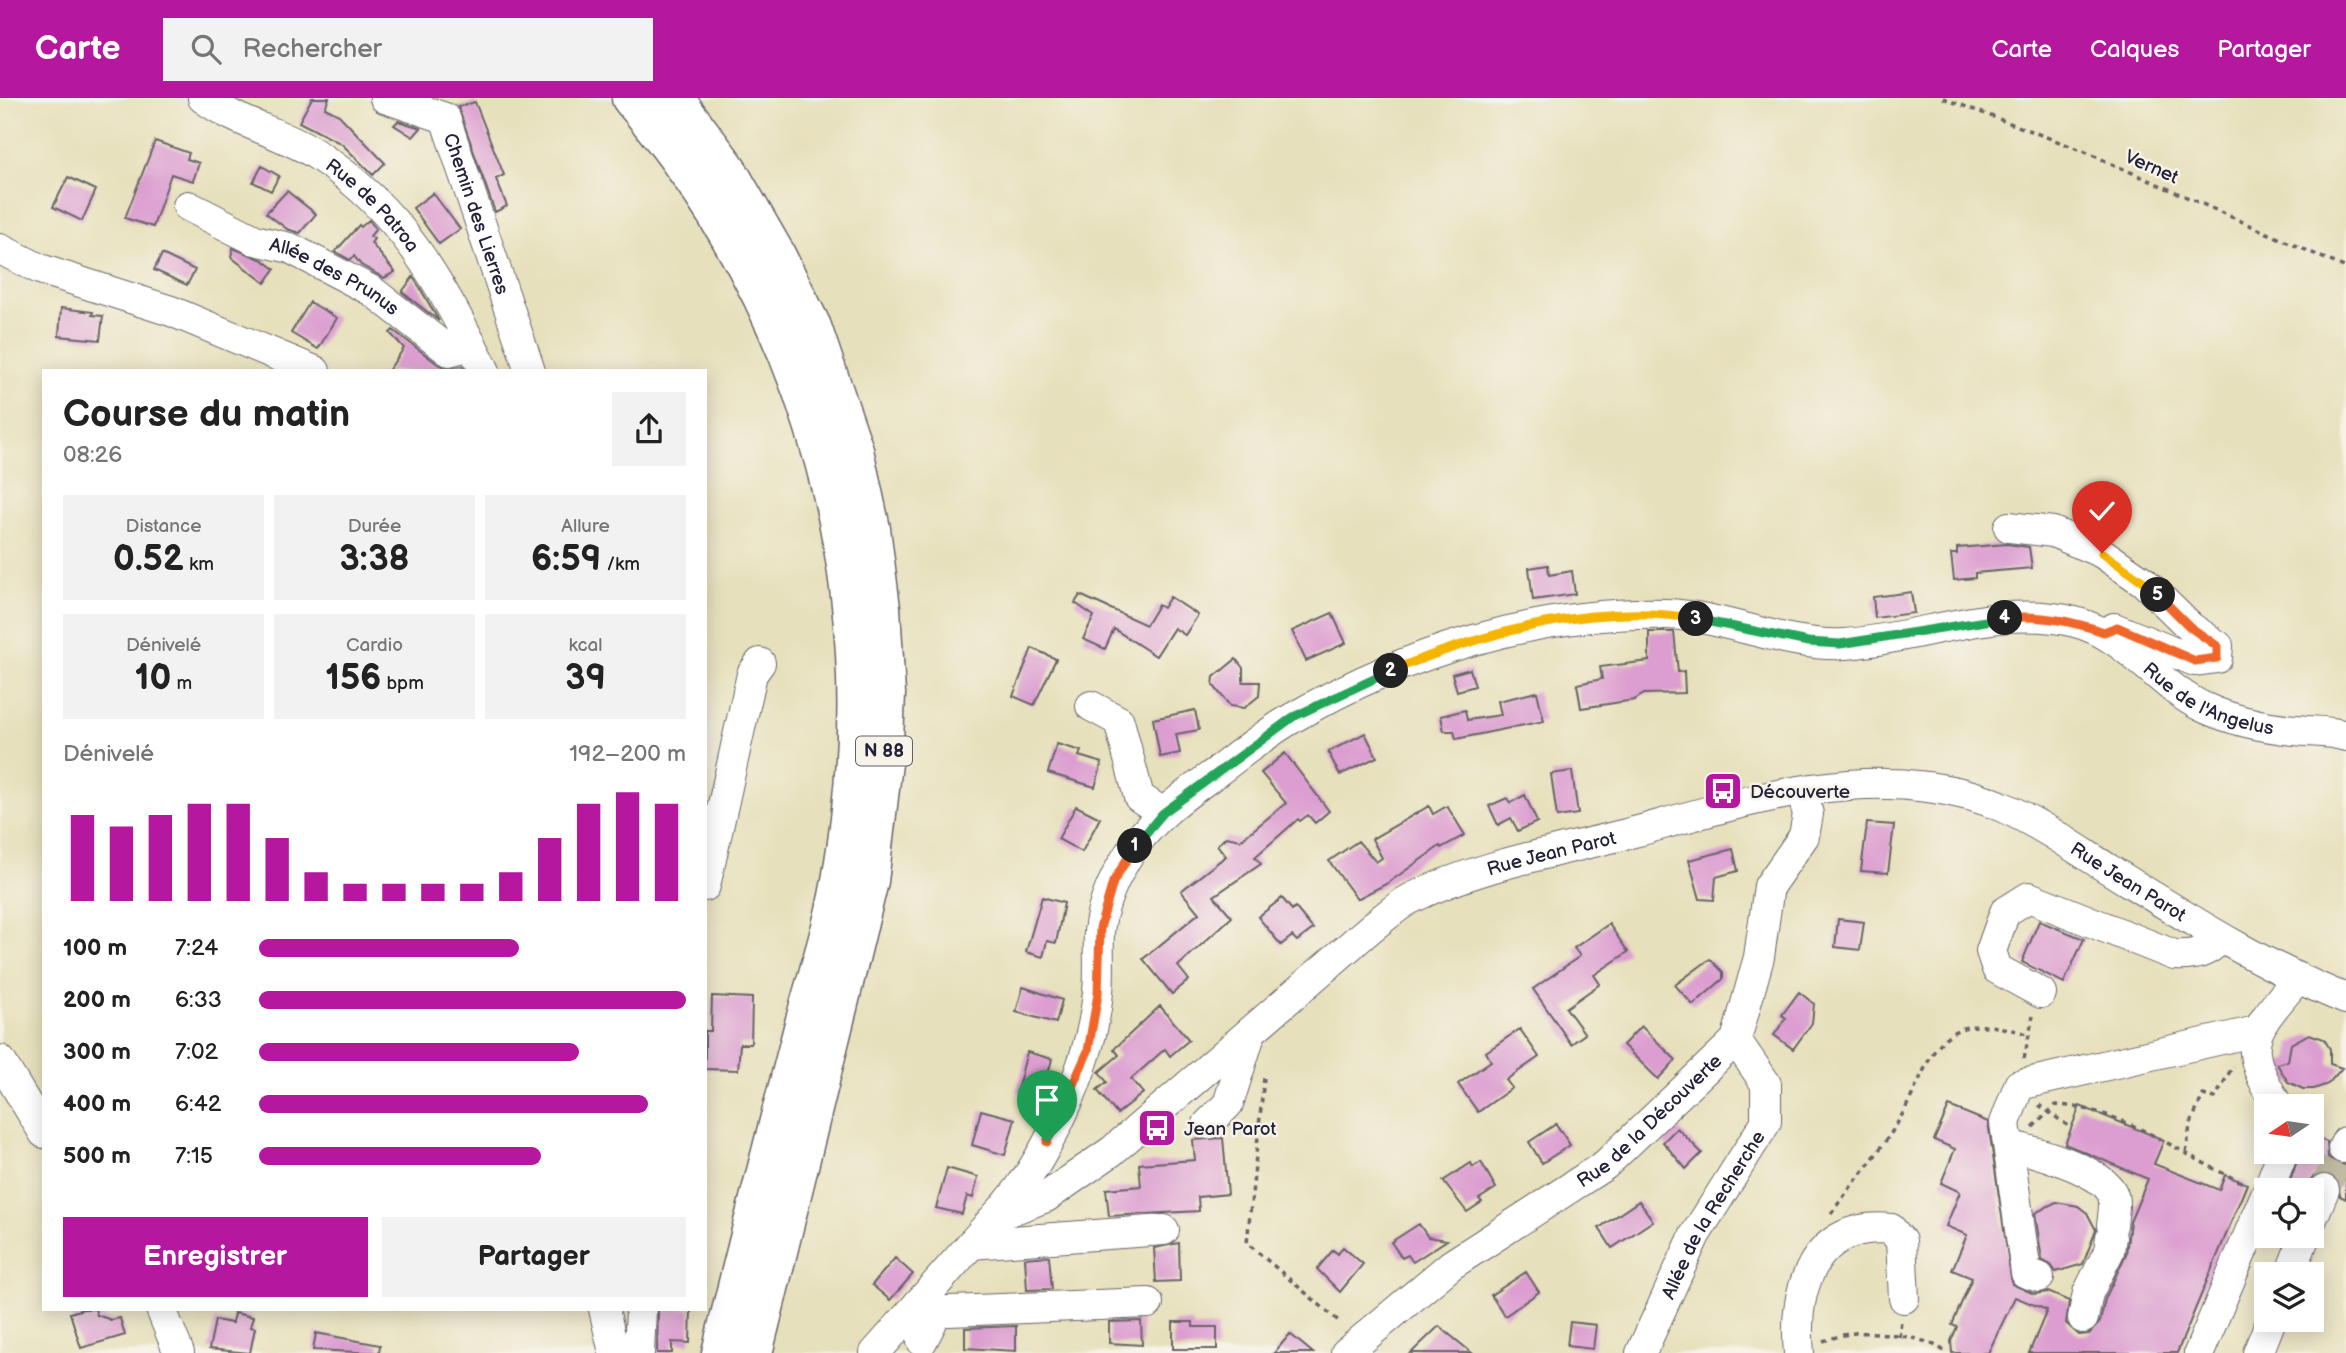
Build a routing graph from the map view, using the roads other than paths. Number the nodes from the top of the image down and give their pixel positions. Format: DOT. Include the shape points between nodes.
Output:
graph roads {
  1 [pos="203,98"];
  2 [pos="384,98"];
  3 [pos="631,98"];
  4 [pos="674,98"];
  5 [pos="446,108"];
  6 [pos="188,206"];
  7 [pos="0,249"];
  8 [pos="478,358"];
  9 [pos="310,369"];
  10 [pos="529,369"];
  11 [pos="2008,527"];
  12 [pos="2104,632"];
  13 [pos="760,663"];
  14 [pos="1091,706"];
  15 [pos="2346,736"];
  16 [pos="1801,791"];
  17 [pos="1163,813"];
  18 [pos="707,877"];
  19 [pos="2221,937"];
  20 [pos="2297,979"];
  21 [pos="2041,993"];
  22 [pos="2346,999"];
  23 [pos="2257,1031"];
  24 [pos="1250,1035"];
  25 [pos="1737,1040"];
  26 [pos="0,1060"];
  27 [pos="2272,1094"];
  28 [pos="1208,1124"];
  29 [pos="42,1130"];
  30 [pos="2010,1146"];
  31 [pos="2254,1205"];
  32 [pos="996,1216"];
  33 [pos="1164,1230"];
  34 [pos="971,1244"];
  35 [pos="2039,1277"];
  36 [pos="1904,1298"];
  37 [pos="1148,1303"];
  38 [pos="162,1311"];
  39 [pos="604,1311"];
  40 [pos="642,1311"];
  41 [pos="2083,1318"];
  42 [pos="922,1319"];
  43 [pos="2266,1332"];
  44 [pos="1354,1347"];
  45 [pos="1799,1350"];
  46 [pos="179,1353"];
  47 [pos="614,1353"];
  48 [pos="639,1353"];
  49 [pos="721,1353"];
  50 [pos="753,1353"];
  51 [pos="875,1353"];
  52 [pos="1641,1353"];
  53 [pos="2199,1353"];
  54 [pos="2258,1353"];
  1 -- 8 [label="street, Rue de Patroa" via="226,115 316,154 379,202 440,283"];
  2 -- 5 [label="street, Chemin des Lierres"];
  3 -- 49 [label="highway, N 88" via="675,150 717,211 791,360 823,452 853,610 857,744 842,876"];
  4 -- 50 [label="highway, N 88" via="724,166 812,327 854,450 872,530 881,608 886,694 869,881"];
  5 -- 10 [label="street, Chemin des Lierres"];
  6 -- 8 [label="street, Allée des Prunus" via="255,240 290,248 372,291 449,351"];
  7 -- 9 [label="street" via="40,269 171,311"];
  11 -- 12 [label="street" via="2053,532 2102,553 2144,582 2190,627 2217,646 2217,658 2195,661 2117,627"];
  12 -- 15 [label="street, Rue de l'Angelus" via="2199,705 2249,724"];
  12 -- 17 [label="street, Rue de l'Angelus" via="2027,615 1840,644 1808,642 1670,614 1545,624 1440,650 1349,688 1293,717"];
  13 -- 18 [label="street" via="752,674"];
  14 -- 17 [label="street" via="1119,721 1139,797"];
  16 -- 19 [label="street, Rue Jean Parot" via="1898,785 1955,793 2003,807"];
  16 -- 24 [label="street, Rue Jean Parot" via="1465,875 1408,900"];
  16 -- 25 [label="street, Rue de la Découverte" via="1808,814 1804,836 1769,886 1759,957"];
  17 -- 32 [label="street, Rue de l'Angelus" via="1136,843 1113,882 1100,928 1098,994 1088,1051 1035,1168"];
  19 -- 20 [label="street, Rue Jean Parot"];
  19 -- 21 [label="street" via="2208,951 2174,956 2029,897 2005,912 1991,951 1997,969"];
  20 -- 22 [label="street, Rue Jean Parot"];
  20 -- 23 [label="street"];
  23 -- 27 [label="street" via="2254,1059"];
  23 -- 30 [label="street" via="2019,1086 2005,1122"];
  24 -- 28 [label="street" via="1228,1104"];
  24 -- 32 [label="street, Rue Jean Parot" via="1096,1163 1046,1197"];
  25 -- 44 [label="street, Rue de la Découverte" via="1605,1165 1451,1265"];
  25 -- 52 [label="street, Allée de la Recherche" via="1766,1084 1766,1122 1695,1235"];
  26 -- 29 [label="street"];
  30 -- 35 [label="street" via="2021,1255 2026,1273"];
  30 -- 41 [label="street" via="2032,1150 2104,1181 2114,1195 2109,1251 2088,1293"];
  31 -- 53 [label="street"];
  32 -- 34 [label="street, Rue Jean Parot"];
  33 -- 34 [label="street"];
  34 -- 42 [label="street, Rue Jean Parot"];
  36 -- 45 [label="street" via="1901,1241 1891,1229 1840,1238 1814,1261 1800,1295"];
  37 -- 42 [label="street"];
  38 -- 46 [label="street"];
  39 -- 47 [label="street"];
  40 -- 48 [label="street"];
  42 -- 51 [label="street, Rue Jean Parot"];
  43 -- 54 [label="street"];
}
